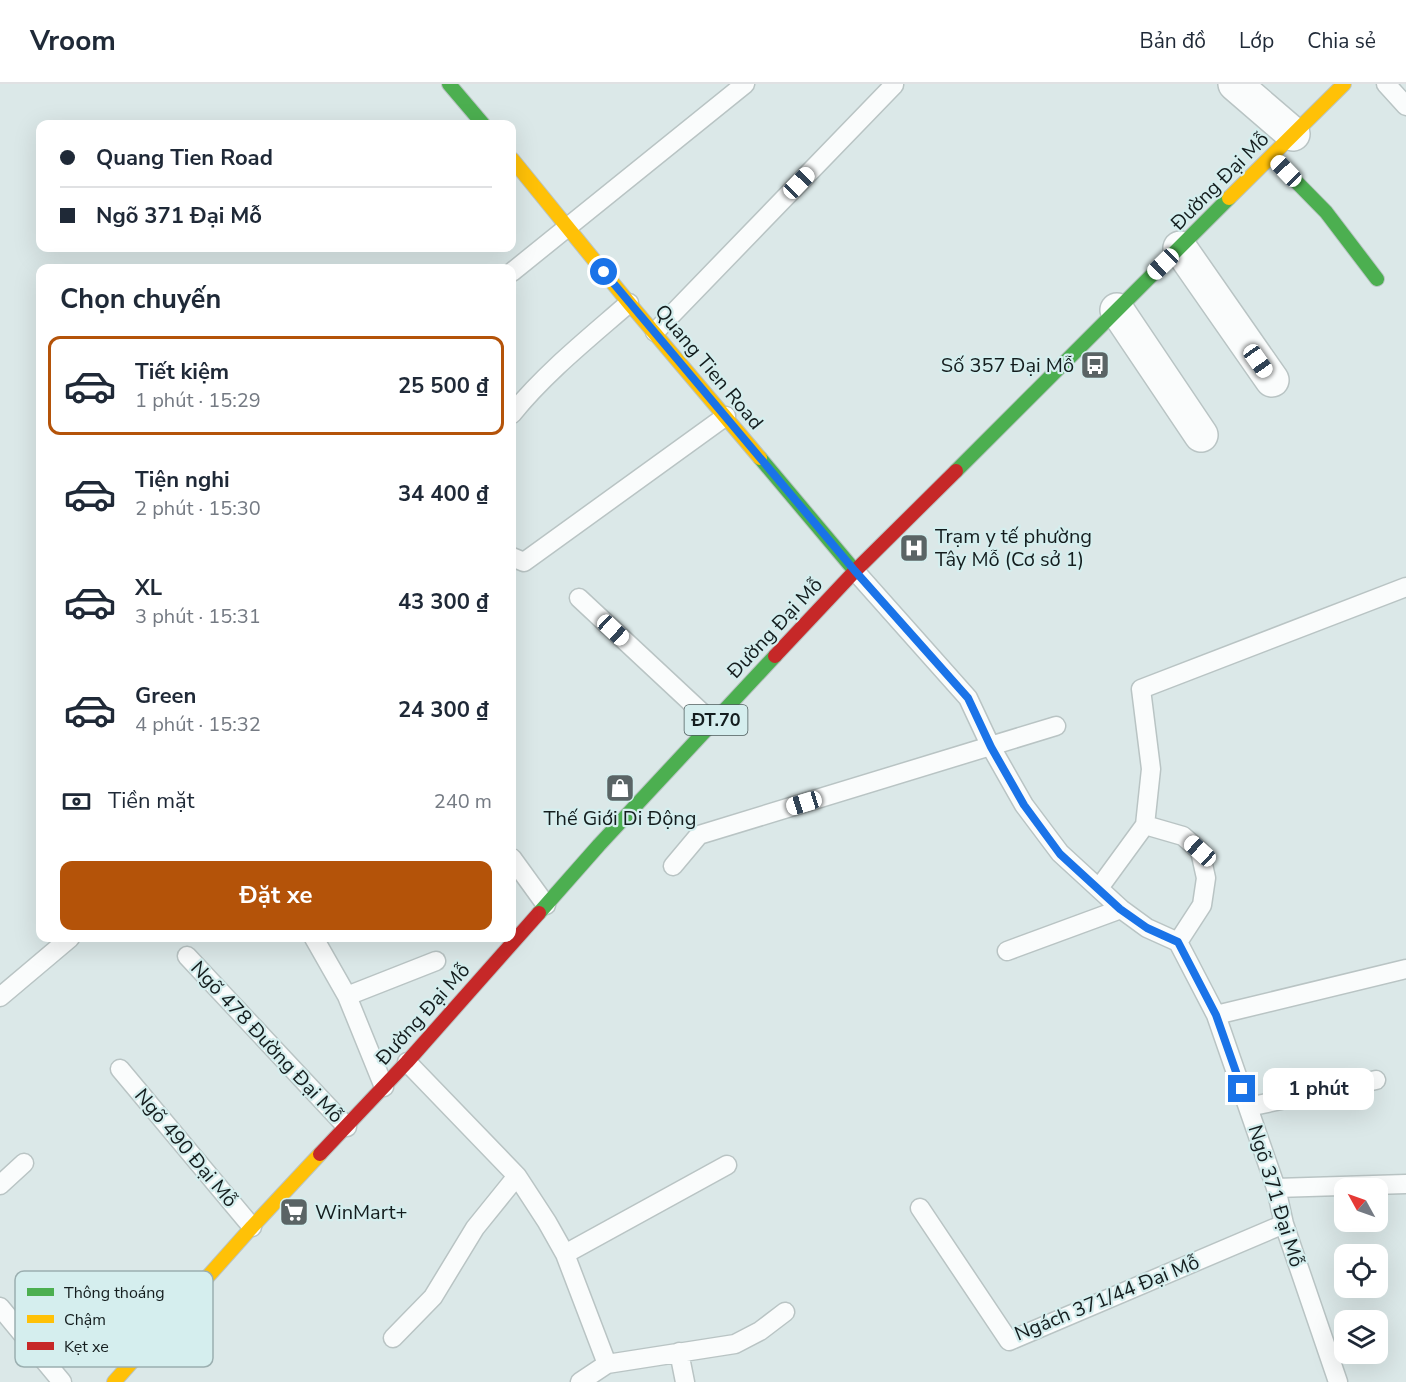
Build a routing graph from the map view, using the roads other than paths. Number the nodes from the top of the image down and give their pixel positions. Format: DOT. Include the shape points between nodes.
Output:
graph roads {
  1 [pos="449,84"];
  2 [pos="745,84"];
  3 [pos="1235,84"];
  4 [pos="1344,84"];
  5 [pos="1386,84"];
  6 [pos="894,85"];
  7 [pos="1406,106"];
  8 [pos="480,120"];
  9 [pos="1283,146"];
  10 [pos="516,164"];
  11 [pos="567,226"];
  12 [pos="1180,248"];
  13 [pos="516,269"];
  14 [pos="1377,279"];
  15 [pos="629,303"];
  16 [pos="1117,310"];
  17 [pos="656,332"];
  18 [pos="1272,380"];
  19 [pos="516,409"];
  20 [pos="726,416"];
  21 [pos="1201,435"];
  22 [pos="516,559"];
  23 [pos="855,571"];
  24 [pos="1406,587"];
  25 [pos="579,598"];
  26 [pos="713,723"];
  27 [pos="1056,726"];
  28 [pos="991,747"];
  29 [pos="1145,825"];
  30 [pos="516,863"];
  31 [pos="673,866"];
  32 [pos="1099,888"];
  33 [pos="546,904"];
  34 [pos="1120,909"];
  35 [pos="516,938"];
  36 [pos="65,942"];
  37 [pos="316,942"];
  38 [pos="513,942"];
  39 [pos="1178,942"];
  40 [pos="1007,951"];
  41 [pos="187,956"];
  42 [pos="436,962"];
  43 [pos="1406,969"];
  44 [pos="347,996"];
  45 [pos="0,997"];
  46 [pos="1216,1015"];
  47 [pos="407,1062"];
  48 [pos="120,1069"];
  49 [pos="1376,1080"];
  50 [pos="384,1087"];
  51 [pos="1248,1107"];
  52 [pos="347,1127"];
  53 [pos="24,1163"];
  54 [pos="727,1165"];
  55 [pos="517,1176"];
  56 [pos="1406,1184"];
  57 [pos="0,1185"];
  58 [pos="1276,1188"];
  59 [pos="920,1208"];
  60 [pos="1284,1224"];
  61 [pos="252,1227"];
  62 [pos="565,1254"];
  63 [pos="213,1271"];
  64 [pos="0,1307"];
  65 [pos="785,1312"];
  66 [pos="15,1325"];
  67 [pos="393,1338"];
  68 [pos="679,1352"];
  69 [pos="607,1364"];
  70 [pos="50,1367"];
  71 [pos="127,1367"];
  72 [pos="62,1382"];
  73 [pos="114,1382"];
  74 [pos="580,1382"];
  75 [pos="685,1382"];
  76 [pos="1338,1382"];
  1 -- 8 [label="main road"];
  2 -- 11 [label="lane"];
  3 -- 9 [label="street"];
  4 -- 9 [label="main road, Đường Đại Mỗ / ĐT.70"];
  5 -- 7 [label="lane"];
  6 -- 17 [label="lane"];
  9 -- 12 [label="main road, Đường Đại Mỗ / ĐT.70"];
  9 -- 14 [label="main road"];
  10 -- 11 [label="main road, Quang Tien Road"];
  11 -- 13 [label="lane"];
  11 -- 15 [label="main road, Quang Tien Road"];
  12 -- 16 [label="main road, Đường Đại Mỗ / ĐT.70"];
  12 -- 18 [label="street"];
  15 -- 17 [label="main road, Quang Tien Road"];
  15 -- 19 [label="lane"];
  16 -- 21 [label="street"];
  16 -- 23 [label="main road, Đường Đại Mỗ / ĐT.70"];
  17 -- 20 [label="main road, Quang Tien Road"];
  20 -- 22 [label="lane" via="524,562"];
  20 -- 23 [label="main road, Quang Tien Road"];
  23 -- 26 [label="main road, Đường Đại Mỗ / ĐT.70"];
  23 -- 28 [label="lane" via="968,698"];
  24 -- 29 [label="lane" via="1141,689 1151,769"];
  25 -- 26 [label="lane"];
  26 -- 33 [label="main road, Đường Đại Mỗ / ĐT.70"];
  27 -- 28 [label="lane"];
  28 -- 31 [label="lane" via="699,835"];
  28 -- 32 [label="lane" via="1024,805 1060,854"];
  29 -- 32 [label="lane"];
  29 -- 39 [label="lane" via="1183,836 1200,851 1206,878 1202,905"];
  30 -- 33 [label="lane"];
  32 -- 34 [label="lane"];
  33 -- 35 [label="main road, Đường Đại Mỗ / ĐT.70"];
  34 -- 39 [label="lane" via="1147,928"];
  34 -- 40 [label="lane"];
  36 -- 45 [label="lane"];
  37 -- 44 [label="lane"];
  38 -- 47 [label="main road, Đường Đại Mỗ / ĐT.70"];
  39 -- 46 [label="lane, Ngõ 371 Đại Mỗ"];
  41 -- 52 [label="lane, Ngõ 478 Đường Đại Mỗ"];
  42 -- 44 [label="lane"];
  43 -- 46 [label="lane"];
  44 -- 50 [label="lane"];
  46 -- 51 [label="lane, Ngõ 371 Đại Mỗ"];
  47 -- 50 [label="main road, Đường Đại Mỗ / ĐT.70"];
  47 -- 55 [label="lane"];
  48 -- 61 [label="lane, Ngõ 490 Đại Mỗ"];
  49 -- 51 [label="lane"];
  50 -- 52 [label="main road, Đường Đại Mỗ / ĐT.70"];
  51 -- 58 [label="lane, Ngõ 371 Đại Mỗ"];
  52 -- 61 [label="main road, Đường Đại Mỗ / ĐT.70"];
  53 -- 57 [label="lane"];
  54 -- 62 [label="lane"];
  55 -- 62 [label="lane"];
  55 -- 67 [label="lane" via="475,1228 433,1297"];
  56 -- 58 [label="lane"];
  58 -- 60 [label="lane, Ngõ 371 Đại Mỗ"];
  59 -- 60 [label="lane, Ngách 371/44 Đại Mỗ" via="1009,1341"];
  60 -- 76 [label="lane, Ngõ 371 Đại Mỗ"];
  61 -- 63 [label="main road, Đường Đại Mỗ / ĐT.70"];
  62 -- 69 [label="lane"];
  64 -- 66 [label="lane"];
  65 -- 68 [label="lane" via="735,1344"];
  68 -- 69 [label="lane"];
  68 -- 75 [label="lane"];
  69 -- 74 [label="lane"];
  70 -- 72 [label="lane"];
  71 -- 73 [label="main road, Đường Đại Mỗ / ĐT.70"];
}
